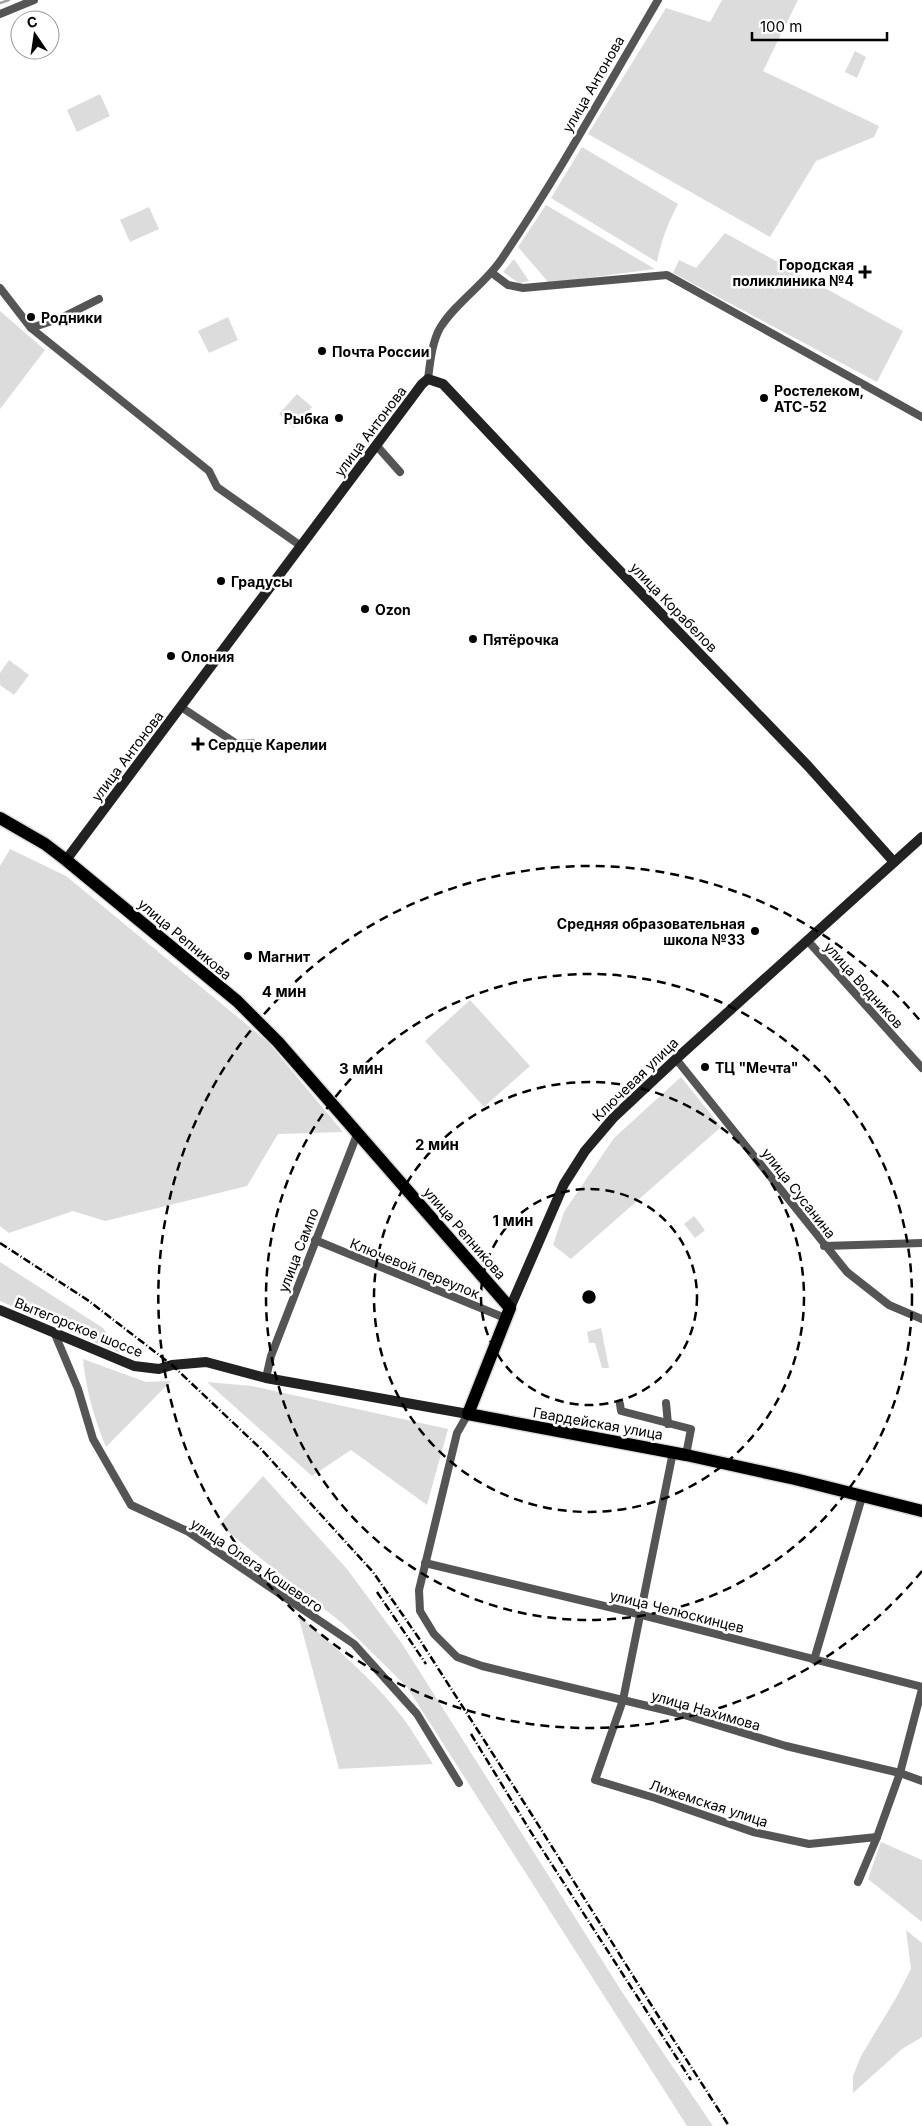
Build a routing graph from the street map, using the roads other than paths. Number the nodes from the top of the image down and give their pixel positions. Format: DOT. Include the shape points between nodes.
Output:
graph roads {
  1 [pos="34,0"];
  2 [pos="658,0"];
  3 [pos="0,14"];
  4 [pos="492,273"];
  5 [pos="0,288"];
  6 [pos="99,299"];
  7 [pos="31,328"];
  8 [pos="428,379"];
  9 [pos="922,417"];
  10 [pos="376,445"];
  11 [pos="400,472"];
  12 [pos="301,546"];
  13 [pos="181,707"];
  14 [pos="252,743"];
  15 [pos="0,818"];
  16 [pos="922,837"];
  17 [pos="66,860"];
  18 [pos="894,862"];
  19 [pos="807,940"];
  20 [pos="676,1059"];
  21 [pos="922,1068"];
  22 [pos="358,1132"];
  23 [pos="315,1240"];
  24 [pos="922,1243"];
  25 [pos="824,1246"];
  26 [pos="0,1310"];
  27 [pos="507,1313"];
  28 [pos="922,1319"];
  29 [pos="54,1332"];
  30 [pos="266,1378"];
  31 [pos="666,1403"];
  32 [pos="620,1404"];
  33 [pos="468,1414"];
  34 [pos="668,1424"];
  35 [pos="673,1452"];
  36 [pos="686,1455"];
  37 [pos="862,1497"];
  38 [pos="922,1511"];
  39 [pos="425,1563"];
  40 [pos="642,1615"];
  41 [pos="814,1660"];
  42 [pos="922,1688"];
  43 [pos="623,1700"];
  44 [pos="900,1773"];
  45 [pos="922,1781"];
  46 [pos="459,1783"];
  47 [pos="877,1837"];
  48 [pos="858,1882"];
  1 -- 3 [label="street"];
  2 -- 4 [label="street, улица Антонова" via="576,140"];
  4 -- 8 [label="street, улица Антонова" via="440,329 431,355"];
  4 -- 9 [label="street" via="508,285 523,288 666,275"];
  5 -- 7 [label="street"];
  6 -- 7 [label="street" via="61,318"];
  7 -- 12 [label="street" via="209,471 217,487"];
  8 -- 10 [label="street, улица Антонова"];
  8 -- 18 [label="street, улица Корабелов" via="443,384 796,754"];
  10 -- 11 [label="street"];
  10 -- 12 [label="street, улица Антонова"];
  12 -- 13 [label="street, улица Антонова"];
  13 -- 14 [label="street" via="224,738 237,744"];
  13 -- 17 [label="street, улица Антонова"];
  15 -- 17 [label="main road, улица Репникова"];
  16 -- 18 [label="street, Ключевая улица"];
  17 -- 22 [label="main road, улица Репникова" via="237,1001"];
  18 -- 19 [label="street, Ключевая улица"];
  19 -- 20 [label="street, Ключевая улица"];
  19 -- 21 [label="street, улица Водников"];
  20 -- 25 [label="street, улица Сусанина"];
  20 -- 27 [label="street, Ключевая улица" via="614,1117 585,1151 564,1184"];
  22 -- 23 [label="street, улица Сампо"];
  22 -- 27 [label="main road, улица Репникова"];
  23 -- 27 [label="street, Ключевой переулок"];
  23 -- 30 [label="street, улица Сампо" via="271,1356"];
  24 -- 25 [label="street"];
  25 -- 28 [label="street, улица Сусанина" via="847,1272 889,1305"];
  26 -- 29 [label="street, Вытегорское шоссе"];
  27 -- 33 [label="main road, Ключевая улица"];
  29 -- 30 [label="street, Вытегорское шоссе" via="134,1366 159,1370 172,1365 206,1362"];
  29 -- 46 [label="street, улица Олега Кошевого" via="78,1389 93,1438 131,1505 187,1531 354,1644 417,1714"];
  30 -- 33 [label="street, Гвардейская улица"];
  31 -- 34 [label="street"];
  32 -- 34 [label="street" via="621,1411"];
  33 -- 35 [label="main road, Гвардейская улица"];
  33 -- 39 [label="street, улица Нахимова" via="457,1433"];
  34 -- 36 [label="street" via="692,1429"];
  35 -- 36 [label="main road, Гвардейская улица"];
  35 -- 40 [label="street"];
  36 -- 37 [label="main road, Гвардейская улица"];
  37 -- 38 [label="main road, Гвардейская улица"];
  37 -- 41 [label="street"];
  39 -- 40 [label="street, улица Челюскинцев"];
  39 -- 43 [label="street, улица Нахимова" via="419,1590 420,1611 434,1634 457,1657"];
  40 -- 41 [label="street, улица Челюскинцев"];
  40 -- 43 [label="street"];
  41 -- 42 [label="street, улица Челюскинцев"];
  42 -- 44 [label="street"];
  43 -- 44 [label="street, улица Нахимова" via="786,1746"];
  43 -- 47 [label="street, Лижемская улица" via="594,1780 753,1832 809,1844"];
  44 -- 45 [label="street, улица Нахимова"];
  44 -- 47 [label="street"];
  47 -- 48 [label="street"];
}
